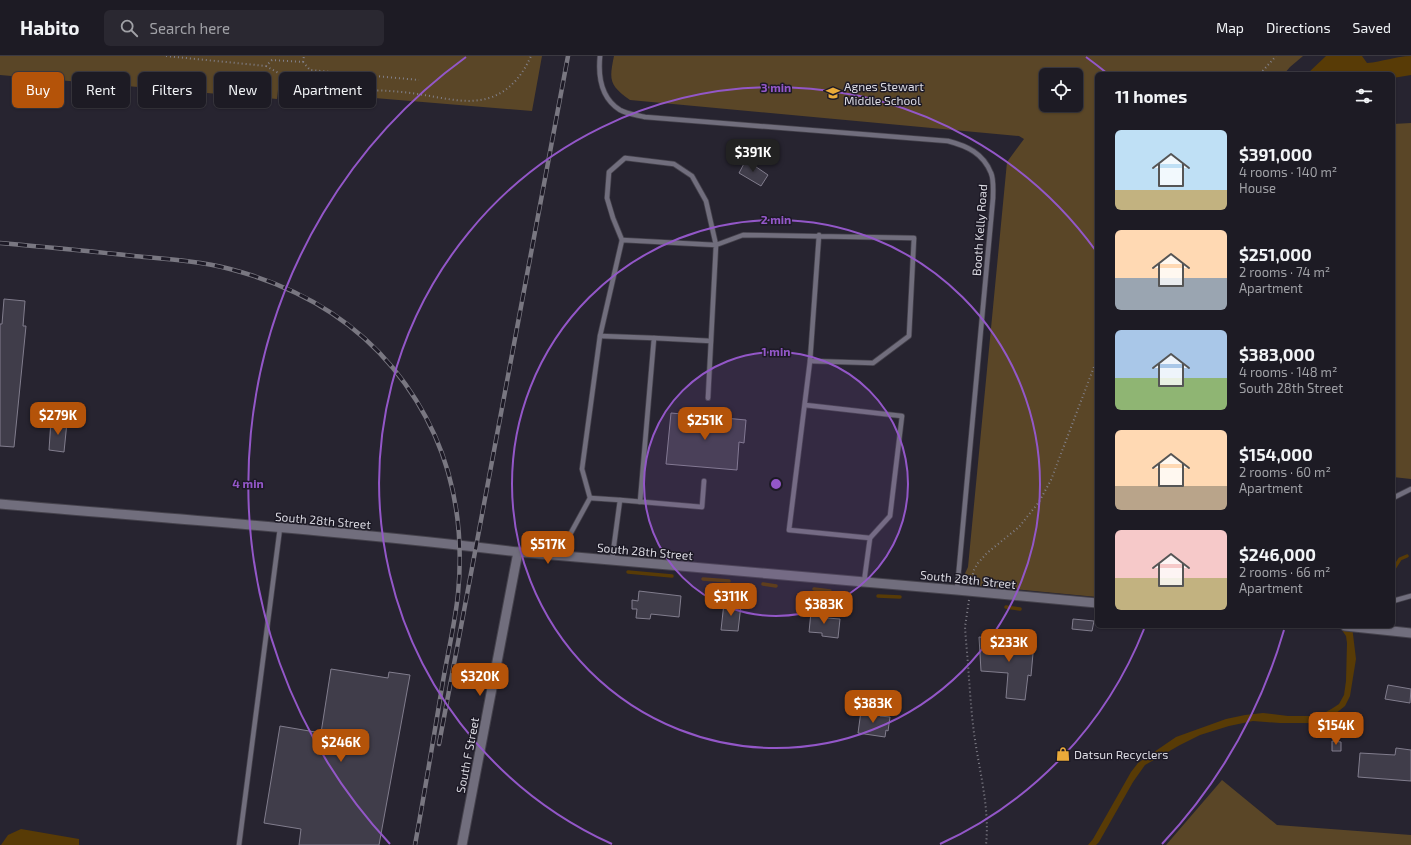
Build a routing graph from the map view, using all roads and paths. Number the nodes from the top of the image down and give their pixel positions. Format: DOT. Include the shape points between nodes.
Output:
graph roads {
  1 [pos="166,56"];
  2 [pos="304,56"];
  3 [pos="531,56"];
  4 [pos="600,56"];
  5 [pos="1276,56"];
  6 [pos="304,62"];
  7 [pos="266,66"];
  8 [pos="1262,72"];
  9 [pos="419,80"];
  10 [pos="819,235"];
  11 [pos="622,240"];
  12 [pos="716,245"];
  13 [pos="600,336"];
  14 [pos="654,338"];
  15 [pos="711,341"];
  16 [pos="810,361"];
  17 [pos="708,398"];
  18 [pos="805,405"];
  19 [pos="704,481"];
  20 [pos="1411,489"];
  21 [pos="1395,497"];
  22 [pos="590,498"];
  23 [pos="620,500"];
  24 [pos="640,502"];
  25 [pos="0,504"];
  26 [pos="280,528"];
  27 [pos="870,538"];
  28 [pos="518,552"];
  29 [pos="561,556"];
  30 [pos="612,560"];
  31 [pos="864,582"];
  32 [pos="957,590"];
  33 [pos="1411,596"];
  34 [pos="1395,600"];
  35 [pos="1095,603"];
  36 [pos="1362,628"];
  37 [pos="1411,633"];
  38 [pos="239,845"];
  39 [pos="462,845"];
  1 -- 7 [label="path"];
  2 -- 6 [label="path"];
  3 -- 7 [label="path" via="522,74 508,88 494,96 470,102 390,90 326,89 289,79"];
  4 -- 32 [label="lane, Booth Kelly Road" via="600,78 606,96 621,110 645,117 948,141 965,145 982,157 992,174 993,198"];
  5 -- 8 [label="path"];
  6 -- 7 [label="path" via="272,60"];
  6 -- 9 [label="path" via="310,70"];
  10 -- 12 [label="lane" via="743,235"];
  10 -- 16 [label="lane"];
  10 -- 16 [label="lane" via="914,238 909,336 873,363"];
  11 -- 12 [label="lane"];
  11 -- 12 [label="lane" via="607,198 609,172 625,158 674,164 692,176 706,201"];
  11 -- 13 [label="lane"];
  12 -- 15 [label="lane"];
  13 -- 14 [label="lane"];
  13 -- 22 [label="lane" via="582,469"];
  14 -- 15 [label="lane"];
  14 -- 24 [label="lane"];
  15 -- 17 [label="lane"];
  16 -- 18 [label="lane"];
  18 -- 27 [label="lane" via="789,530"];
  18 -- 27 [label="lane" via="902,416 890,516"];
  19 -- 24 [label="lane" via="702,507"];
  20 -- 21 [label="lane"];
  22 -- 23 [label="lane"];
  22 -- 29 [label="lane"];
  23 -- 24 [label="lane"];
  23 -- 30 [label="lane"];
  25 -- 26 [label="street, South 28th Street"];
  26 -- 28 [label="street, South 28th Street"];
  26 -- 38 [label="lane"];
  27 -- 31 [label="lane"];
  28 -- 29 [label="street, South 28th Street"];
  28 -- 39 [label="street, South F Street"];
  29 -- 30 [label="street, South 28th Street"];
  30 -- 31 [label="street, South 28th Street"];
  31 -- 32 [label="street, South 28th Street"];
  32 -- 35 [label="street, South 28th Street"];
  33 -- 34 [label="lane"];
  36 -- 37 [label="street"];
}
